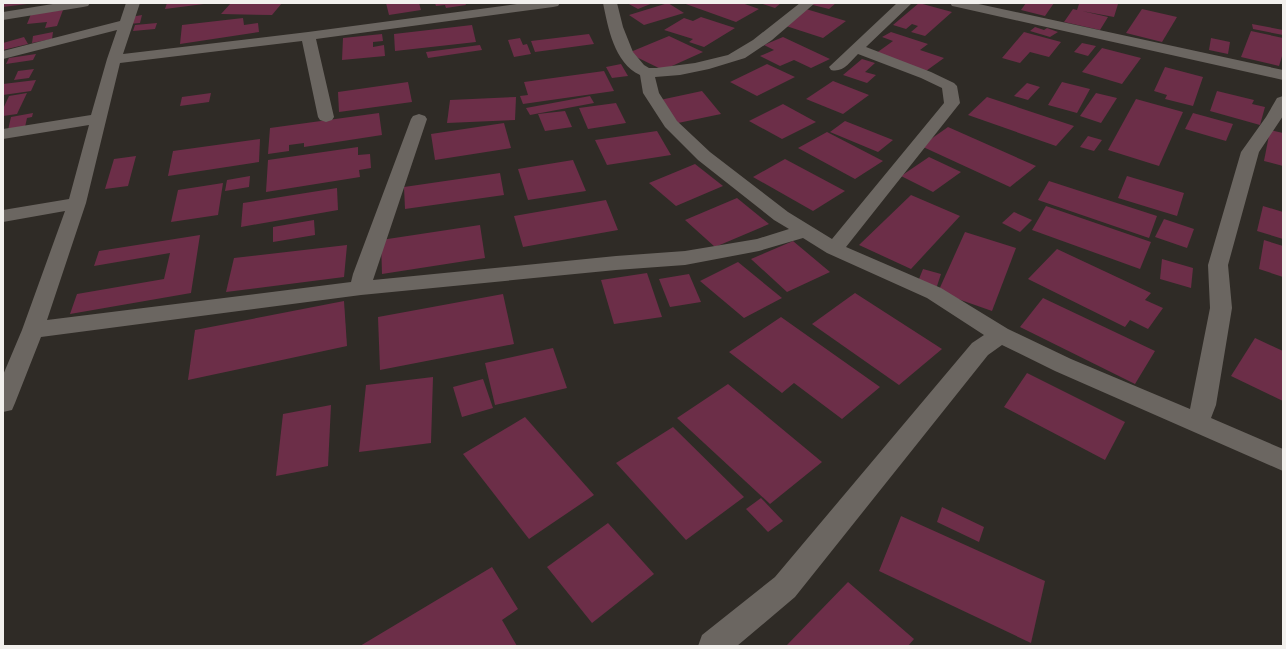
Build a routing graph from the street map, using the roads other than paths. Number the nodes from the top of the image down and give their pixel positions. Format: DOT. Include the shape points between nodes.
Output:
graph roads {
  1 [pos="83,3"];
  2 [pos="133,3"];
  3 [pos="553,3"];
  4 [pos="610,3"];
  5 [pos="808,3"];
  6 [pos="905,3"];
  7 [pos="957,3"];
  8 [pos="3,16"];
  9 [pos="125,24"];
  10 [pos="308,36"];
  11 [pos="856,48"];
  12 [pos="3,55"];
  13 [pos="114,59"];
  14 [pos="836,68"];
  15 [pos="647,72"];
  16 [pos="1283,75"];
  17 [pos="1283,101"];
  18 [pos="326,117"];
  19 [pos="98,119"];
  20 [pos="419,119"];
  21 [pos="3,134"];
  22 [pos="76,203"];
  23 [pos="3,216"];
  24 [pos="805,231"];
  25 [pos="834,249"];
  26 [pos="361,288"];
  27 [pos="33,330"];
  28 [pos="1000,335"];
  29 [pos="3,403"];
  30 [pos="1198,422"];
  31 [pos="1283,460"];
  32 [pos="713,646"];
  1 -- 8 [label="street"];
  2 -- 9 [label="street"];
  3 -- 10 [label="street"];
  4 -- 15 [label="street" via="625,53 636,66"];
  5 -- 15 [label="street" via="739,56 704,66"];
  6 -- 11 [label="street"];
  7 -- 16 [label="street"];
  9 -- 12 [label="street"];
  9 -- 13 [label="street"];
  10 -- 13 [label="street"];
  10 -- 18 [label="street"];
  11 -- 14 [label="street"];
  11 -- 25 [label="street" via="949,86 952,103"];
  13 -- 19 [label="street"];
  15 -- 24 [label="street" via="651,93 671,124 704,156 781,216"];
  17 -- 30 [label="street" via="1250,152 1218,264 1221,308 1204,405"];
  19 -- 21 [label="street"];
  19 -- 22 [label="street"];
  20 -- 26 [label="street" via="363,274"];
  22 -- 23 [label="street"];
  22 -- 27 [label="street"];
  24 -- 25 [label="street"];
  24 -- 26 [label="street" via="759,244 685,258"];
  25 -- 28 [label="street" via="934,293"];
  26 -- 27 [label="street"];
  27 -- 29 [label="street"];
  28 -- 30 [label="street" via="1063,365"];
  28 -- 32 [label="street" via="980,349 785,587"];
  30 -- 31 [label="street"];
}
